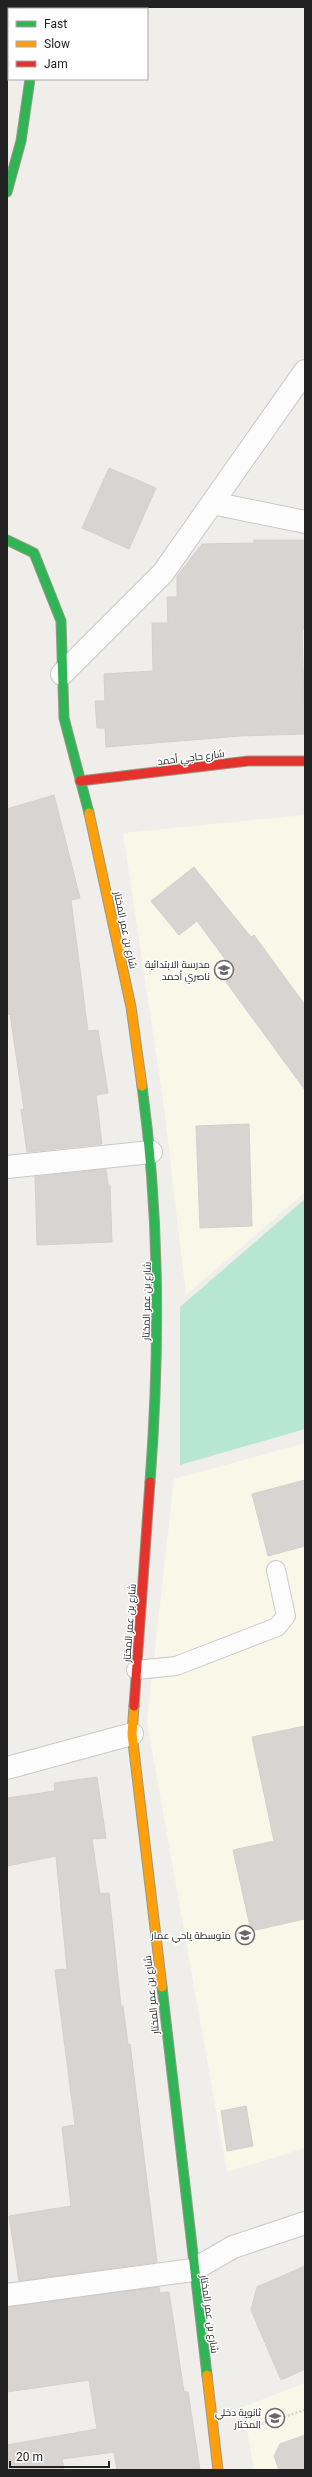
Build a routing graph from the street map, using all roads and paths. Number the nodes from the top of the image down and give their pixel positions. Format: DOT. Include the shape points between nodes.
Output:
graph roads {
  1 [pos="30,80"];
  2 [pos="8,186"];
  3 [pos="305,371"];
  4 [pos="212,503"];
  5 [pos="305,522"];
  6 [pos="7,540"];
  7 [pos="62,674"];
  8 [pos="305,761"];
  9 [pos="80,781"];
  10 [pos="151,1152"];
  11 [pos="7,1167"];
  12 [pos="276,1570"];
  13 [pos="136,1670"];
  14 [pos="132,1734"];
  15 [pos="7,1768"];
  16 [pos="305,2223"];
  17 [pos="193,2270"];
  18 [pos="7,2295"];
  19 [pos="305,2410"];
  20 [pos="214,2439"];
  21 [pos="218,2470"];
  1 -- 2 [label="street" via="20,141"];
  3 -- 4 [label="street"];
  4 -- 5 [label="street"];
  4 -- 7 [label="street" via="163,573"];
  6 -- 7 [label="street, شارع بن عمر المختار" via="34,553 61,621"];
  7 -- 9 [label="street, شارع بن عمر المختار" via="64,718"];
  8 -- 9 [label="street, شارع حاجي أحمد" via="248,761"];
  9 -- 10 [label="street, شارع بن عمر المختار" via="96,841 131,1006"];
  10 -- 11 [label="street"];
  10 -- 13 [label="street, شارع بن عمر المختار" via="158,1276 154,1434"];
  12 -- 13 [label="lane" via="286,1616 277,1627 176,1666"];
  13 -- 14 [label="street, شارع بن عمر المختار"];
  14 -- 15 [label="street"];
  14 -- 17 [label="street, شارع بن عمر المختار"];
  16 -- 17 [label="street" via="233,2247"];
  17 -- 18 [label="street"];
  17 -- 20 [label="street, شارع بن عمر المختار"];
  19 -- 20 [label="path"];
  20 -- 21 [label="street, شارع بن عمر المختار"];
}
